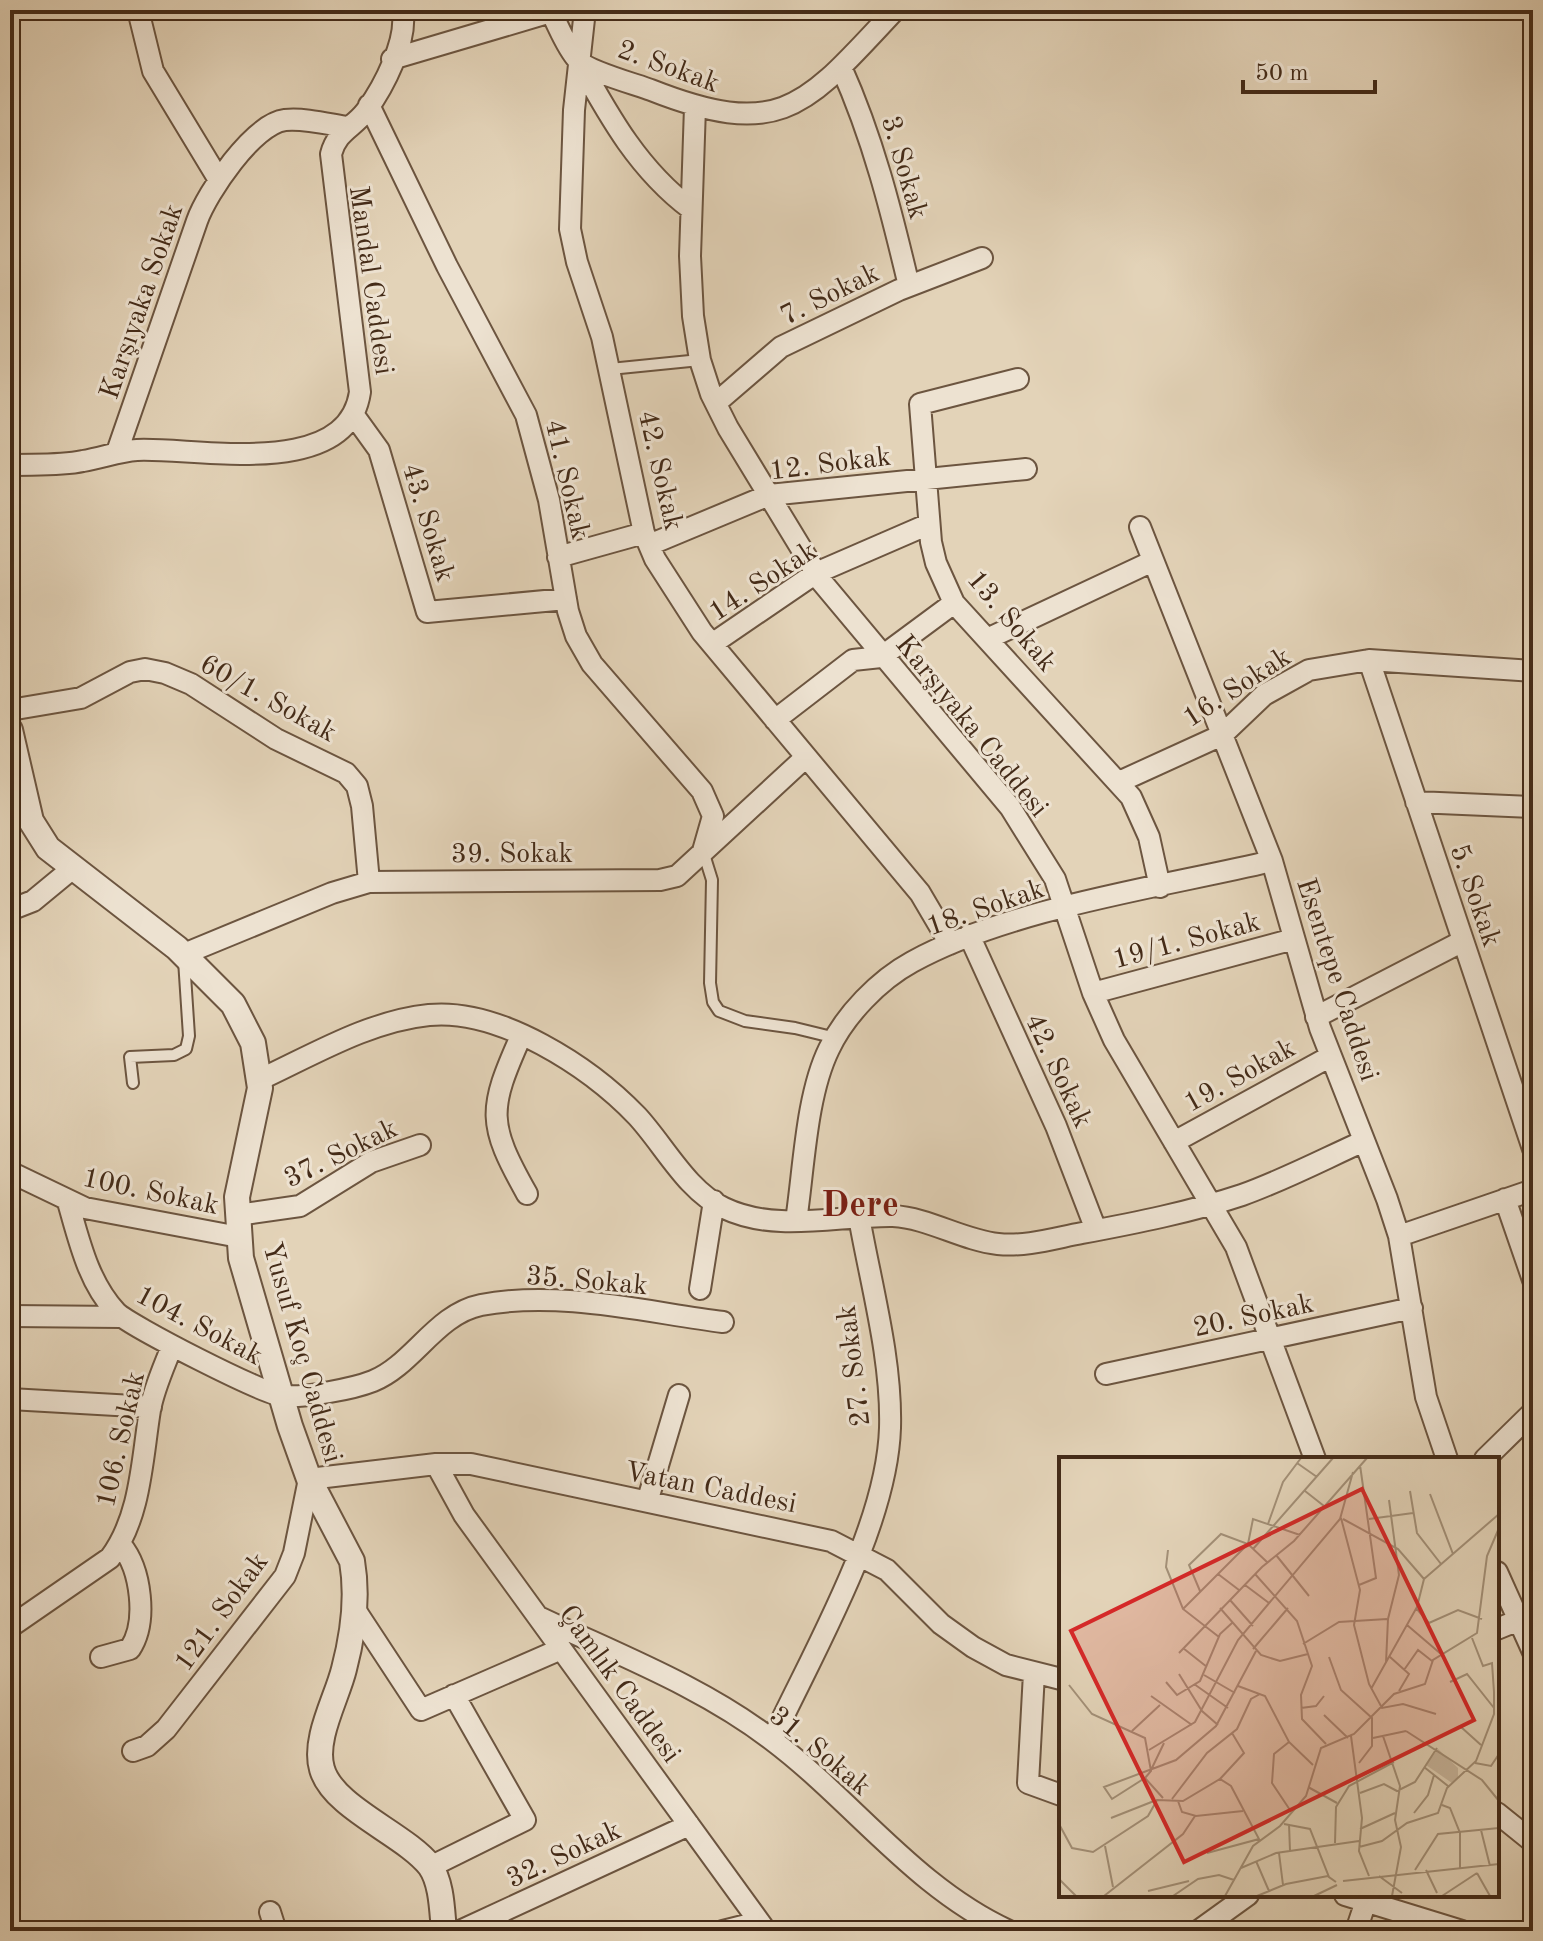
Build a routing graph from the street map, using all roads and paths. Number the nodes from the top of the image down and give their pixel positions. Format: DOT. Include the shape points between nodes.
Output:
graph roads {
  1 [pos="138,10"];
  2 [pos="402,10"];
  3 [pos="585,10"];
  4 [pos="895,10"];
  5 [pos="551,11"];
  6 [pos="392,59"];
  7 [pos="579,62"];
  8 [pos="841,67"];
  9 [pos="369,105"];
  10 [pos="695,107"];
  11 [pos="347,127"];
  12 [pos="219,180"];
  13 [pos="691,209"];
  14 [pos="982,258"];
  15 [pos="909,286"];
  16 [pos="700,360"];
  17 [pos="610,369"];
  18 [pos="1018,379"];
  19 [pos="716,403"];
  20 [pos="353,414"];
  21 [pos="117,452"];
  22 [pos="10,465"];
  23 [pos="1026,469"];
  24 [pos="925,479"];
  25 [pos="769,495"];
  26 [pos="929,524"];
  27 [pos="1140,527"];
  28 [pos="647,539"];
  29 [pos="558,557"];
  30 [pos="1153,561"];
  31 [pos="816,573"];
  32 [pos="566,599"];
  33 [pos="954,603"];
  34 [pos="987,639"];
  35 [pos="712,644"];
  36 [pos="881,657"];
  37 [pos="1369,660"];
  38 [pos="1533,671"];
  39 [pos="10,710"];
  40 [pos="775,720"];
  41 [pos="10,730"];
  42 [pos="1222,735"];
  43 [pos="806,757"];
  44 [pos="1119,782"];
  45 [pos="1416,802"];
  46 [pos="1533,807"];
  47 [pos="703,851"];
  48 [pos="1272,861"];
  49 [pos="73,868"];
  50 [pos="369,882"];
  51 [pos="1160,887"];
  52 [pos="1065,909"];
  53 [pos="10,910"];
  54 [pos="1294,939"];
  55 [pos="960,940"];
  56 [pos="1463,941"];
  57 [pos="184,954"];
  58 [pos="1093,993"];
  59 [pos="1316,1017"];
  60 [pos="521,1036"];
  61 [pos="836,1038"];
  62 [pos="1331,1056"];
  63 [pos="259,1080"];
  64 [pos="133,1083"];
  65 [pos="1364,1141"];
  66 [pos="1174,1142"];
  67 [pos="420,1145"];
  68 [pos="1533,1149"];
  69 [pos="10,1172"];
  70 [pos="1533,1190"];
  71 [pos="527,1194"];
  72 [pos="1505,1199"];
  73 [pos="714,1201"];
  74 [pos="68,1202"];
  75 [pos="1210,1203"];
  76 [pos="859,1217"];
  77 [pos="796,1221"];
  78 [pos="238,1226"];
  79 [pos="1096,1230"];
  80 [pos="1399,1236"];
  81 [pos="1533,1280"];
  82 [pos="700,1289"];
  83 [pos="1412,1308"];
  84 [pos="10,1316"];
  85 [pos="121,1317"];
  86 [pos="723,1322"];
  87 [pos="1273,1339"];
  88 [pos="172,1346"];
  89 [pos="1106,1374"];
  90 [pos="679,1395"];
  91 [pos="281,1397"];
  92 [pos="10,1399"];
  93 [pos="151,1407"];
  94 [pos="1533,1412"];
  95 [pos="1314,1457"];
  96 [pos="1446,1457"];
  97 [pos="1487,1457"];
  98 [pos="436,1464"];
  99 [pos="309,1479"];
  100 [pos="648,1499"];
  101 [pos="121,1545"];
  102 [pos="859,1553"];
  103 [pos="1499,1576"];
  104 [pos="354,1608"];
  105 [pos="537,1616"];
  106 [pos="1519,1620"];
  107 [pos="10,1627"];
  108 [pos="1499,1628"];
  109 [pos="561,1649"];
  110 [pos="1533,1652"];
  111 [pos="101,1657"];
  112 [pos="1034,1673"];
  113 [pos="1059,1679"];
  114 [pos="454,1695"];
  115 [pos="772,1740"];
  116 [pos="133,1751"];
  117 [pos="1059,1794"];
  118 [pos="1499,1815"];
  119 [pos="689,1825"];
  120 [pos="1533,1842"];
  121 [pos="430,1867"];
  122 [pos="1245,1897"];
  123 [pos="1352,1897"];
  124 [pos="1366,1901"];
  125 [pos="763,1927"];
  126 [pos="444,1931"];
  127 [pos="460,1931"];
  128 [pos="723,1931"];
  129 [pos="1009,1931"];
  130 [pos="1198,1931"];
  131 [pos="1356,1931"];
  132 [pos="1462,1931"];
  1 -- 12 [label="street" via="153,71"];
  2 -- 6 [label="street, Mandal Caddesi"];
  3 -- 7 [label="street, 42. Sokak"];
  4 -- 8 [label="street, 2. Sokak"];
  5 -- 6 [label="street, 2. Sokak"];
  5 -- 7 [label="street, 2. Sokak"];
  6 -- 9 [label="street, Mandal Caddesi"];
  7 -- 10 [label="street, 2. Sokak"];
  7 -- 13 [label="street, 2. Sokak" via="618,133 667,190"];
  7 -- 17 [label="street, 42. Sokak" via="570,229"];
  8 -- 10 [label="street, 2. Sokak" via="794,103 769,114 723,114"];
  8 -- 15 [label="street, 3. Sokak" via="866,124"];
  9 -- 11 [label="street, Mandal Caddesi"];
  9 -- 29 [label="street, 41. Sokak" via="526,415 539,454"];
  10 -- 13 [label="street, Karşıyaka Caddesi"];
  11 -- 12 [label="street, Karşıyaka Sokak" via="285,120 273,124"];
  11 -- 20 [label="street, Mandal Caddesi" via="333,143 330,167 360,392"];
  12 -- 21 [label="street, Karşıyaka Sokak" via="202,205"];
  13 -- 16 [label="street, Karşıyaka Caddesi" via="693,316"];
  14 -- 15 [label="street, 7. Sokak"];
  15 -- 19 [label="street, 7. Sokak" via="781,347"];
  16 -- 17 [label="lane"];
  16 -- 19 [label="street, Karşıyaka Caddesi"];
  17 -- 28 [label="street, 42. Sokak"];
  18 -- 24 [label="street, 13. Sokak" via="920,404"];
  19 -- 25 [label="street, Karşıyaka Caddesi"];
  20 -- 21 [label="street, Mandal Caddesi" via="328,436 287,454"];
  20 -- 32 [label="street, 43. Sokak" via="379,450 427,612"];
  21 -- 22 [label="street, Mandal Caddesi" via="63,464"];
  23 -- 24 [label="street, 12. Sokak"];
  24 -- 25 [label="street, 12. Sokak"];
  24 -- 26 [label="street, 13. Sokak"];
  25 -- 28 [label="street, 12. Sokak"];
  25 -- 31 [label="street, Karşıyaka Caddesi"];
  26 -- 31 [label="street, 14. Sokak"];
  26 -- 33 [label="street, 13. Sokak" via="936,563"];
  27 -- 30 [label="street, Esentepe Caddesi"];
  28 -- 29 [label="street, 12. Sokak"];
  28 -- 35 [label="street, 42. Sokak" via="677,596"];
  29 -- 32 [label="street, 41. Sokak"];
  30 -- 34 [label="street"];
  30 -- 42 [label="street, Esentepe Caddesi"];
  31 -- 35 [label="street, 14. Sokak"];
  31 -- 36 [label="street, Karşıyaka Caddesi"];
  32 -- 47 [label="street, 41. Sokak" via="576,636 592,664 708,802 713,816"];
  33 -- 34 [label="street, 13. Sokak"];
  33 -- 36 [label="street"];
  34 -- 44 [label="street, 13. Sokak"];
  35 -- 40 [label="street, 42. Sokak"];
  36 -- 40 [label="street" via="853,660"];
  36 -- 52 [label="street, Karşıyaka Caddesi" via="1010,807 1055,879"];
  37 -- 38 [label="street, 16. Sokak"];
  37 -- 42 [label="street, 16. Sokak" via="1309,670 1284,681"];
  37 -- 45 [label="street, 5. Sokak"];
  39 -- 50 [label="street, 60/1. Sokak" via="81,698 145,669 191,684 276,739 336,765 357,786"];
  40 -- 43 [label="street, 42. Sokak"];
  41 -- 49 [label="street, Yusuf Koç Caddesi" via="31,821 48,848"];
  42 -- 44 [label="street, 16. Sokak"];
  42 -- 48 [label="street, Esentepe Caddesi"];
  43 -- 47 [label="street, 39. Sokak"];
  43 -- 55 [label="street, 42. Sokak"];
  44 -- 51 [label="street, 13. Sokak" via="1149,837"];
  45 -- 46 [label="street"];
  45 -- 56 [label="street, 5. Sokak"];
  47 -- 50 [label="street, 39. Sokak" via="677,876 660,880"];
  47 -- 61 [label="lane" via="712,880 710,983 719,1011"];
  48 -- 51 [label="street, 18. Sokak"];
  48 -- 54 [label="street, Esentepe Caddesi"];
  49 -- 53 [label="street" via="33,901"];
  49 -- 57 [label="street, Yusuf Koç Caddesi"];
  50 -- 57 [label="street, 39. Sokak"];
  51 -- 52 [label="street, 18. Sokak"];
  52 -- 55 [label="street, 18. Sokak"];
  52 -- 58 [label="street, Karşıyaka Caddesi"];
  54 -- 58 [label="street, 19/1. Sokak"];
  54 -- 59 [label="street, Esentepe Caddesi"];
  55 -- 61 [label="street, 18. Sokak" via="910,963 885,982"];
  55 -- 79 [label="street, 42. Sokak" via="1056,1126"];
  56 -- 59 [label="street"];
  56 -- 68 [label="street, 5. Sokak"];
  57 -- 63 [label="street, Yusuf Koç Caddesi" via="243,1020"];
  57 -- 64 [label="lane" via="186,1049 174,1055 130,1057"];
  58 -- 66 [label="street, Karşıyaka Caddesi"];
  59 -- 62 [label="street, Esentepe Caddesi"];
  60 -- 63 [label="street" via="461,1017 431,1015 376,1027"];
  60 -- 71 [label="street" via="498,1089 495,1125"];
  60 -- 73 [label="street" via="590,1074 618,1097"];
  61 -- 77 [label="street, 18. Sokak" via="816,1090"];
  62 -- 65 [label="street, Esentepe Caddesi"];
  62 -- 66 [label="street, 19. Sokak"];
  63 -- 78 [label="street, Yusuf Koç Caddesi" via="258,1109 241,1175"];
  65 -- 75 [label="street" via="1242,1195"];
  65 -- 80 [label="street, Esentepe Caddesi"];
  66 -- 75 [label="street, Karşıyaka Caddesi"];
  67 -- 78 [label="street, 37. Sokak" via="371,1162 300,1206"];
  69 -- 74 [label="street, 100. Sokak"];
  70 -- 72 [label="street"];
  72 -- 80 [label="street"];
  72 -- 81 [label="street"];
  73 -- 77 [label="street" via="759,1219"];
  73 -- 82 [label="street"];
  74 -- 78 [label="street, 100. Sokak" via="109,1214"];
  74 -- 85 [label="street, 104. Sokak" via="92,1277"];
  75 -- 79 [label="street"];
  75 -- 87 [label="street, Karşıyaka Caddesi" via="1236,1247"];
  76 -- 77 [label="street"];
  76 -- 79 [label="street" via="898,1217 999,1244"];
  76 -- 102 [label="street, 27. Sokak" via="890,1427 873,1518"];
  78 -- 91 [label="street, Yusuf Koç Caddesi" via="241,1258"];
  80 -- 83 [label="street, Esentepe Caddesi"];
  83 -- 87 [label="street, 20. Sokak"];
  83 -- 96 [label="street, Esentepe Caddesi" via="1426,1397"];
  84 -- 85 [label="street"];
  85 -- 88 [label="street, 104. Sokak"];
  86 -- 91 [label="street, 35. Sokak" via="511,1300 476,1306 446,1323 373,1381"];
  87 -- 89 [label="street, 20. Sokak"];
  87 -- 95 [label="street, Karşıyaka Caddesi"];
  88 -- 91 [label="street, 104. Sokak"];
  88 -- 93 [label="street, 106. Sokak"];
  90 -- 100 [label="street"];
  91 -- 99 [label="street, Yusuf Koç Caddesi"];
  92 -- 93 [label="street"];
  93 -- 101 [label="street, 106. Sokak" via="144,1461"];
  94 -- 97 [label="street"];
  98 -- 99 [label="street, Vatan Caddesi"];
  98 -- 100 [label="street, Vatan Caddesi" via="508,1470"];
  98 -- 105 [label="street, Çamlık Caddesi" via="464,1515"];
  99 -- 104 [label="street, Yusuf Koç Caddesi" via="352,1561"];
  99 -- 116 [label="street, 121. Sokak" via="294,1553 273,1596 166,1729"];
  100 -- 102 [label="street, Vatan Caddesi" via="787,1529"];
  101 -- 107 [label="street"];
  101 -- 111 [label="street" via="137,1577 137,1632 130,1649"];
  102 -- 112 [label="street, Vatan Caddesi" via="887,1570 941,1624 973,1647"];
  102 -- 115 [label="street"];
  103 -- 106 [label="street"];
  104 -- 114 [label="street" via="421,1710"];
  104 -- 121 [label="street, Yusuf Koç Caddesi" via="345,1665 320,1750 322,1770 334,1789"];
  105 -- 109 [label="street, Çamlık Caddesi"];
  105 -- 115 [label="street, 31. Sokak" via="694,1691"];
  106 -- 108 [label="street"];
  106 -- 110 [label="street"];
  109 -- 114 [label="street"];
  109 -- 119 [label="street, Çamlık Caddesi"];
  112 -- 113 [label="street, Vatan Caddesi"];
  112 -- 117 [label="street" via="1028,1783"];
  114 -- 121 [label="street" via="525,1820"];
  115 -- 129 [label="street, 31. Sokak" via="943,1891"];
  118 -- 120 [label="street"];
  119 -- 125 [label="street, Çamlık Caddesi"];
  119 -- 127 [label="street, 32. Sokak"];
  121 -- 126 [label="street"];
  122 -- 130 [label="street"];
  123 -- 124 [label="street"];
  124 -- 131 [label="street"];
  124 -- 132 [label="street"];
  125 -- 128 [label="street"];
}
